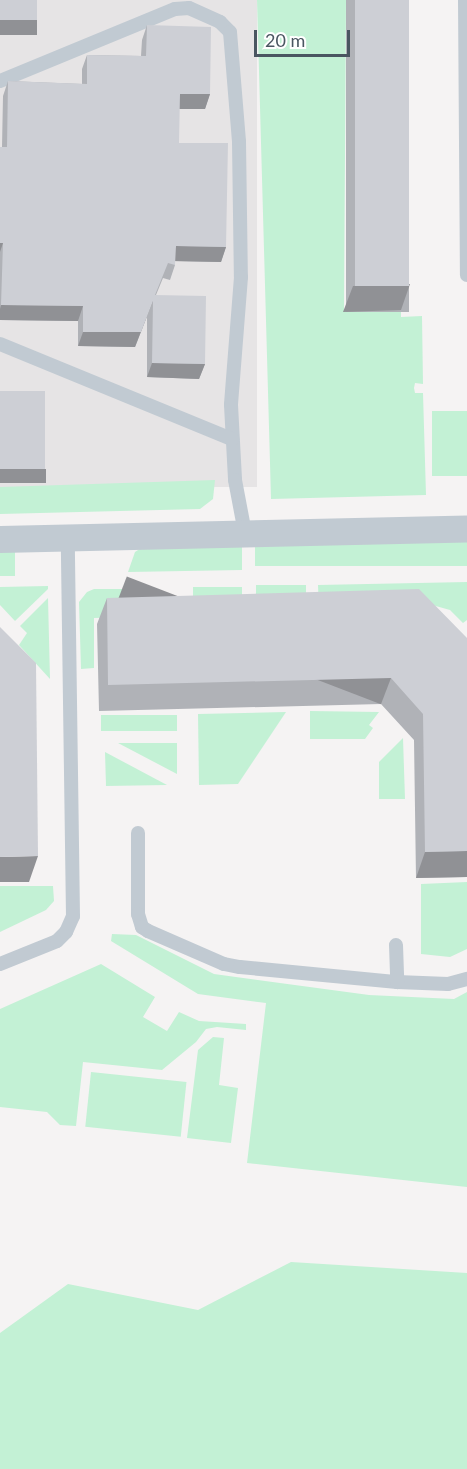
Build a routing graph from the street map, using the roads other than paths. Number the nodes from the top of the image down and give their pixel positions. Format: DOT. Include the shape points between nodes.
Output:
graph roads {
  1 [pos="465,0"];
  2 [pos="0,81"];
  3 [pos="467,275"];
  4 [pos="0,344"];
  5 [pos="232,439"];
  6 [pos="467,528"];
  7 [pos="245,533"];
  8 [pos="68,536"];
  9 [pos="0,538"];
  10 [pos="138,833"];
  11 [pos="396,945"];
  12 [pos="0,964"];
  13 [pos="467,979"];
  14 [pos="397,982"];
  1 -- 3 [label="lane"];
  2 -- 5 [label="lane" via="175,9 189,8 220,22 230,33 239,142 241,277"];
  4 -- 5 [label="lane"];
  5 -- 7 [label="lane"];
  6 -- 7 [label="street"];
  7 -- 8 [label="street"];
  8 -- 9 [label="street"];
  8 -- 12 [label="lane" via="74,916 57,941"];
  10 -- 14 [label="lane" via="138,914 148,932 224,964"];
  11 -- 14 [label="lane"];
  13 -- 14 [label="lane" via="448,984"];
}
